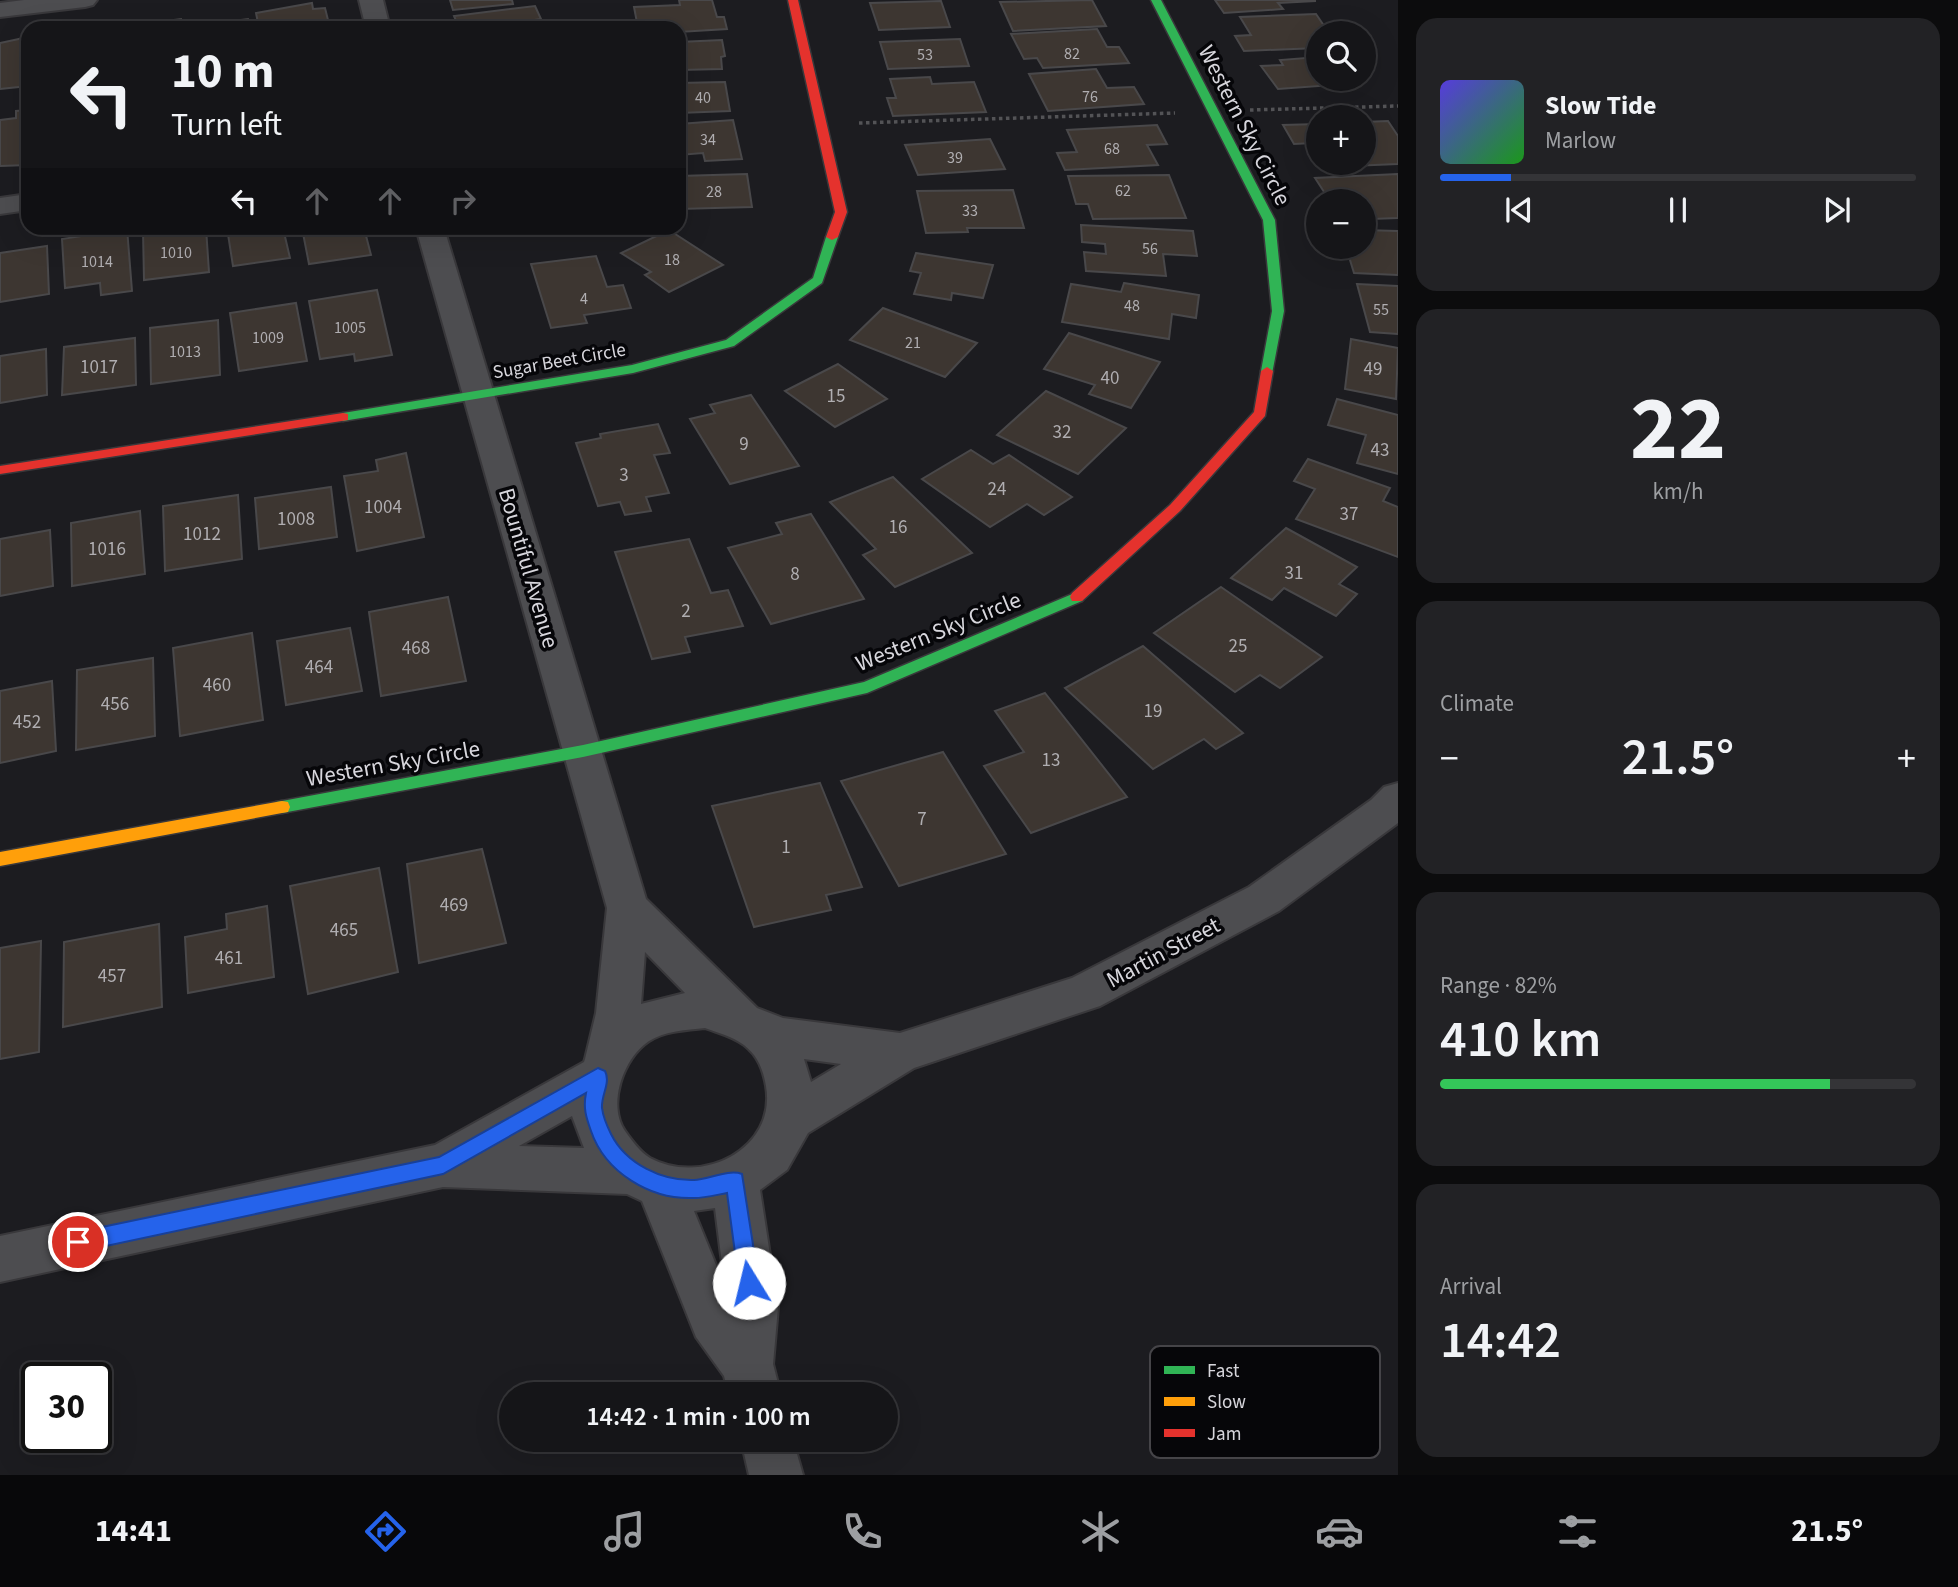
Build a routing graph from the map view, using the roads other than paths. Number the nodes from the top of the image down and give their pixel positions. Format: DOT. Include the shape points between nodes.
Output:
graph roads {
  1 [pos="85,0"];
  2 [pos="371,0"];
  3 [pos="793,0"];
  4 [pos="1156,0"];
  5 [pos="0,10"];
  6 [pos="376,21"];
  7 [pos="21,203"];
  8 [pos="0,206"];
  9 [pos="432,235"];
  10 [pos="479,396"];
  11 [pos="0,470"];
  12 [pos="583,751"];
  13 [pos="1398,798"];
  14 [pos="0,859"];
  15 [pos="628,908"];
  16 [pos="749,1026"];
  17 [pos="900,1053"];
  18 [pos="603,1067"];
  19 [pos="790,1119"];
  20 [pos="443,1165"];
  21 [pos="645,1178"];
  22 [pos="735,1180"];
  23 [pos="0,1259"];
  24 [pos="751,1380"];
  25 [pos="770,1452"];
  26 [pos="776,1475"];
  1 -- 5 [label="street"];
  2 -- 6 [label="street"];
  3 -- 10 [label="street, Sugar Beet Circle" via="841,212 818,280 730,342 633,369"];
  4 -- 12 [label="street, Western Sky Circle" via="1269,220 1278,311 1260,413 1175,509 1072,601 867,687"];
  7 -- 8 [label="street"];
  9 -- 10 [label="street, Bountiful Avenue"];
  10 -- 11 [label="street, Sugar Beet Circle"];
  10 -- 12 [label="street, Bountiful Avenue"];
  12 -- 14 [label="street, Western Sky Circle"];
  12 -- 15 [label="street, Bountiful Avenue"];
  13 -- 17 [label="street, Martin Street" via="1264,899 1085,993"];
  15 -- 16 [label="street, Bountiful Avenue"];
  15 -- 18 [label="street, Bountiful Avenue" via="618,1013"];
  16 -- 17 [label="street, Martin Street" via="783,1037"];
  16 -- 18 [label="street" via="705,1010 666,1013 631,1028"];
  16 -- 19 [label="street" via="780,1054 792,1085"];
  17 -- 19 [label="street, Martin Street"];
  18 -- 20 [label="street"];
  18 -- 21 [label="street" via="593,1108 604,1142"];
  19 -- 22 [label="street" via="778,1147"];
  20 -- 21 [label="street"];
  20 -- 23 [label="street"];
  21 -- 22 [label="street" via="692,1189"];
  21 -- 24 [label="street" via="714,1320"];
  22 -- 24 [label="street" via="753,1307"];
  25 -- 26 [label="street"];
}
